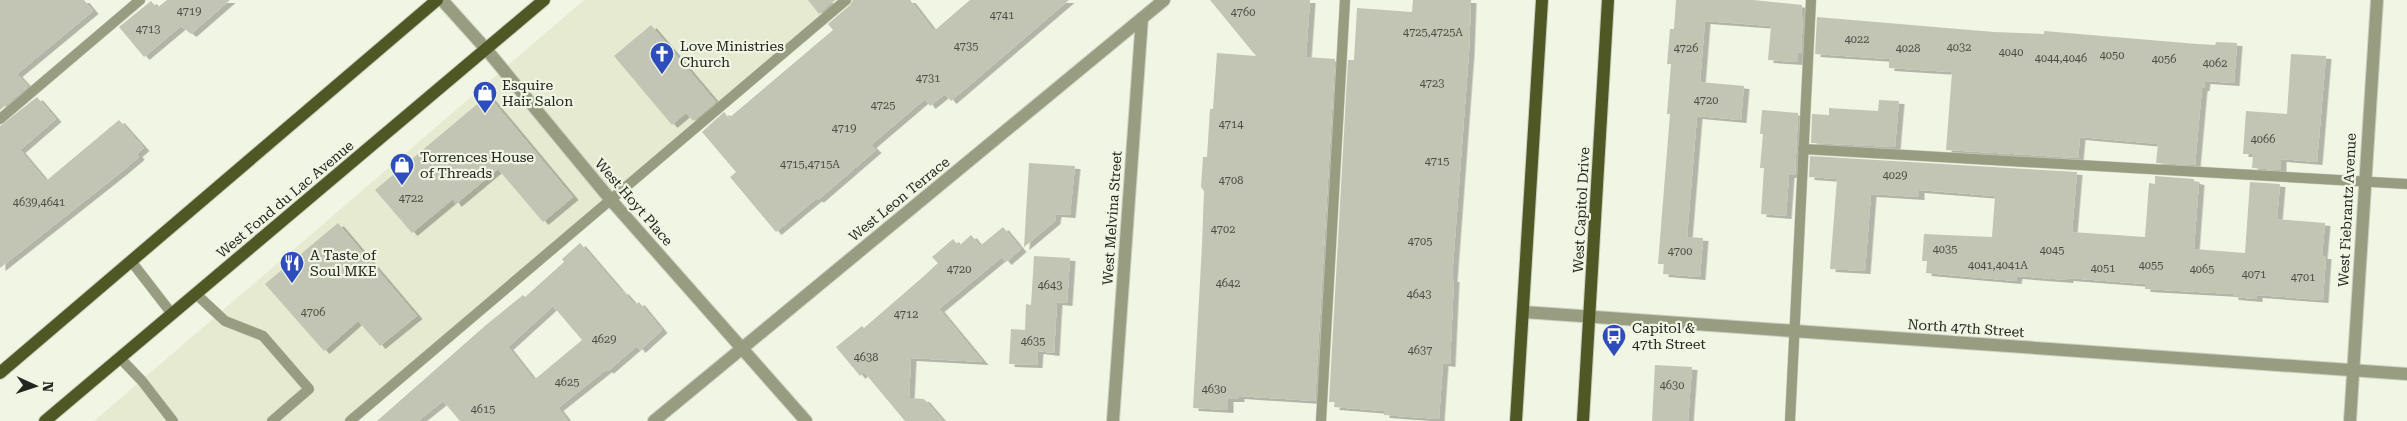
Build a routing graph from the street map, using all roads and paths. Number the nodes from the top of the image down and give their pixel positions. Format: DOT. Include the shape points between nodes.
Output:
graph roads {
  1 [pos="140,0"];
  2 [pos="437,0"];
  3 [pos="442,0"];
  4 [pos="544,0"];
  5 [pos="846,0"];
  6 [pos="1164,0"];
  7 [pos="1345,0"];
  8 [pos="1542,0"];
  9 [pos="1608,0"];
  10 [pos="1811,0"];
  11 [pos="2376,0"];
  12 [pos="1142,18"];
  13 [pos="486,49"];
  14 [pos="0,119"];
  15 [pos="1803,149"];
  16 [pos="2363,181"];
  17 [pos="2407,184"];
  18 [pos="610,199"];
  19 [pos="131,261"];
  20 [pos="196,294"];
  21 [pos="1523,312"];
  22 [pos="172,314"];
  23 [pos="1590,317"];
  24 [pos="1794,331"];
  25 [pos="742,348"];
  26 [pos="120,358"];
  27 [pos="2353,370"];
  28 [pos="0,373"];
  29 [pos="2407,374"];
  30 [pos="45,421"];
  31 [pos="173,421"];
  32 [pos="272,421"];
  33 [pos="350,421"];
  34 [pos="654,421"];
  35 [pos="806,421"];
  36 [pos="1113,421"];
  37 [pos="1321,421"];
  38 [pos="1516,421"];
  39 [pos="1583,421"];
  40 [pos="1790,421"];
  41 [pos="2350,421"];
  1 -- 14 [label="lane"];
  2 -- 19 [label="main road"];
  3 -- 13 [label="street, West Hoyt Place"];
  4 -- 13 [label="main road, West Fond du Lac Avenue"];
  5 -- 18 [label="lane"];
  6 -- 12 [label="street, West Leon Terrace"];
  7 -- 37 [label="lane"];
  8 -- 21 [label="main road"];
  9 -- 23 [label="main road, West Capitol Drive"];
  10 -- 15 [label="lane"];
  11 -- 16 [label="street, West Fiebrantz Avenue"];
  12 -- 25 [label="street, West Leon Terrace"];
  12 -- 36 [label="street, West Melvina Street"];
  13 -- 18 [label="street, West Hoyt Place"];
  13 -- 20 [label="main road, West Fond du Lac Avenue"];
  15 -- 16 [label="lane"];
  15 -- 24 [label="lane"];
  16 -- 17 [label="lane"];
  16 -- 27 [label="street, West Fiebrantz Avenue"];
  18 -- 25 [label="street, West Hoyt Place"];
  18 -- 33 [label="lane"];
  19 -- 22 [label="lane"];
  19 -- 28 [label="main road"];
  20 -- 22 [label="main road, West Fond du Lac Avenue"];
  20 -- 32 [label="lane" via="225,321 263,336 309,389"];
  21 -- 23 [label="street, North 47th Street"];
  21 -- 38 [label="main road"];
  22 -- 26 [label="main road, West Fond du Lac Avenue"];
  23 -- 24 [label="street, North 47th Street"];
  23 -- 39 [label="main road, West Capitol Drive"];
  24 -- 27 [label="street, North 47th Street"];
  24 -- 40 [label="lane"];
  25 -- 34 [label="street, West Leon Terrace"];
  25 -- 35 [label="street, West Hoyt Place"];
  26 -- 30 [label="main road, West Fond du Lac Avenue"];
  26 -- 31 [label="lane"];
  27 -- 29 [label="street, North 47th Street"];
  27 -- 41 [label="street, West Fiebrantz Avenue"];
}
